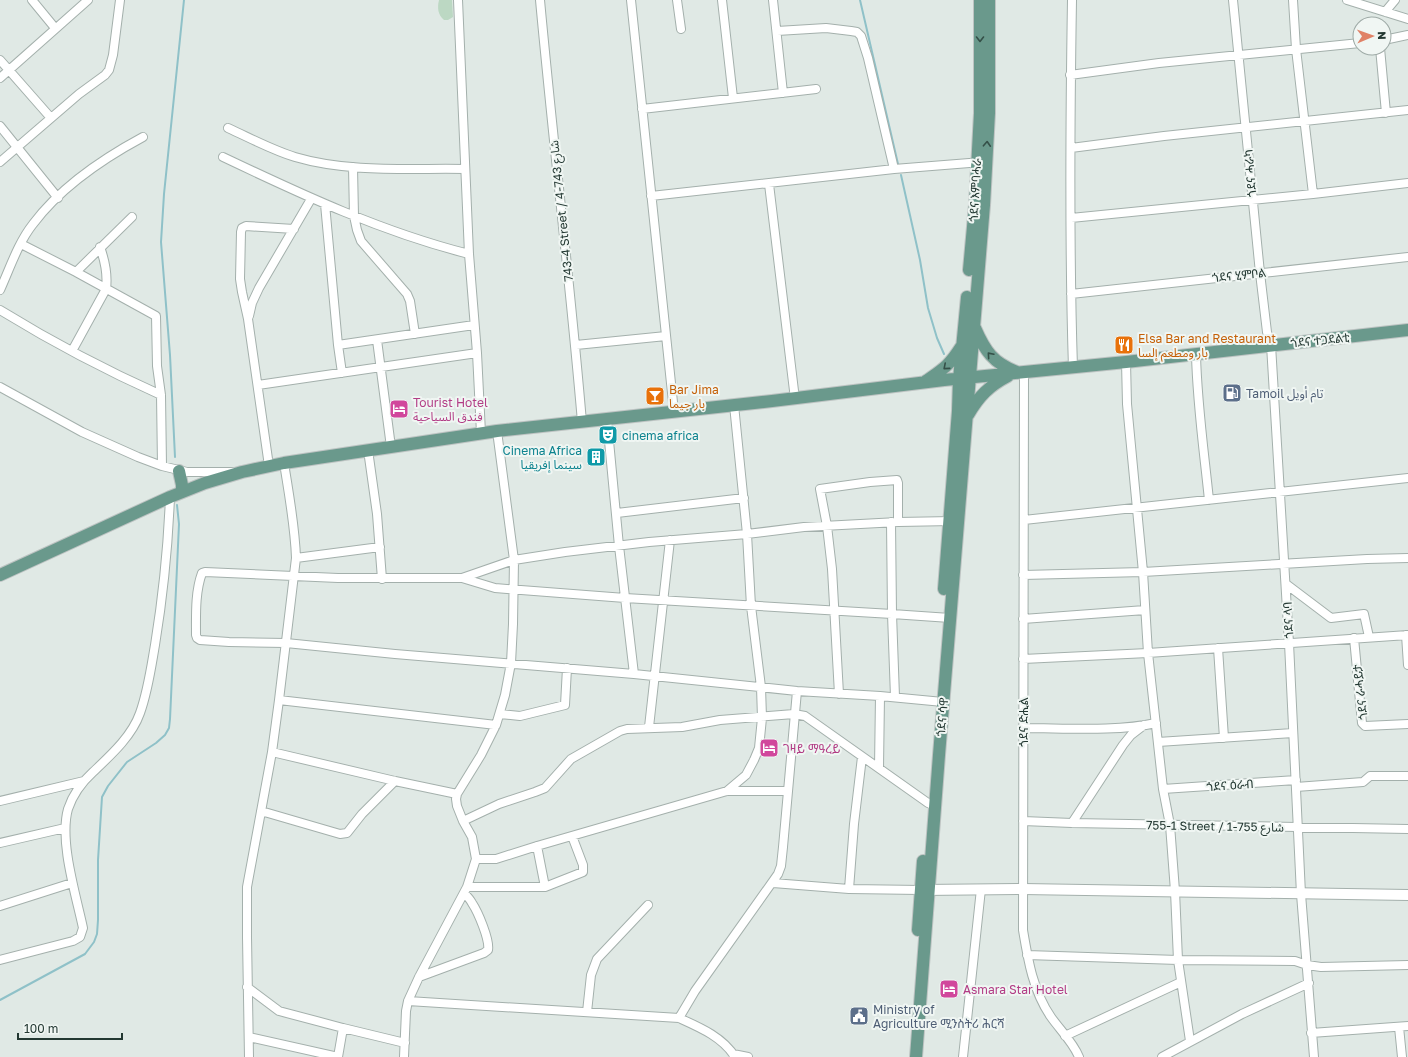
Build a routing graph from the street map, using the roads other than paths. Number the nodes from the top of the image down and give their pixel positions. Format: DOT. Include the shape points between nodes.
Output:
graph roads {
  1 [pos="32,0"];
  2 [pos="88,0"];
  3 [pos="113,0"];
  4 [pos="458,0"];
  5 [pos="540,0"];
  6 [pos="631,0"];
  7 [pos="677,0"];
  8 [pos="722,0"];
  9 [pos="773,0"];
  10 [pos="980,0"];
  11 [pos="989,0"];
  12 [pos="1072,0"];
  13 [pos="1233,0"];
  14 [pos="1293,0"];
  15 [pos="1347,0"];
  16 [pos="1395,0"];
  17 [pos="119,4"];
  18 [pos="1385,12"];
  19 [pos="1408,19"];
  20 [pos="55,28"];
  21 [pos="681,29"];
  22 [pos="777,31"];
  23 [pos="1408,36"];
  24 [pos="1392,39"];
  25 [pos="1352,44"];
  26 [pos="1296,49"];
  27 [pos="1239,55"];
  28 [pos="1381,56"];
  29 [pos="0,60"];
  30 [pos="9,70"];
  31 [pos="1070,75"];
  32 [pos="0,78"];
  33 [pos="816,89"];
  34 [pos="783,93"];
  35 [pos="733,98"];
  36 [pos="642,109"];
  37 [pos="1408,110"];
  38 [pos="1386,113"];
  39 [pos="51,118"];
  40 [pos="1304,122"];
  41 [pos="0,126"];
  42 [pos="1246,127"];
  43 [pos="228,128"];
  44 [pos="143,137"];
  45 [pos="17,148"];
  46 [pos="1071,148"];
  47 [pos="223,157"];
  48 [pos="0,162"];
  49 [pos="982,162"];
  50 [pos="353,167"];
  51 [pos="465,169"];
  52 [pos="894,169"];
  53 [pos="1408,183"];
  54 [pos="769,184"];
  55 [pos="1313,194"];
  56 [pos="651,196"];
  57 [pos="58,198"];
  58 [pos="311,199"];
  59 [pos="1252,201"];
  60 [pos="325,204"];
  61 [pos="354,216"];
  62 [pos="132,217"];
  63 [pos="1071,218"];
  64 [pos="294,229"];
  65 [pos="21,244"];
  66 [pos="100,247"];
  67 [pos="469,254"];
  68 [pos="1408,257"];
  69 [pos="76,272"];
  70 [pos="1260,273"];
  71 [pos="106,289"];
  72 [pos="0,290"];
  73 [pos="1071,294"];
  74 [pos="0,310"];
  75 [pos="248,319"];
  76 [pos="474,325"];
  77 [pos="974,325"];
  78 [pos="1408,330"];
  79 [pos="414,334"];
  80 [pos="666,336"];
  81 [pos="376,340"];
  82 [pos="962,344"];
  83 [pos="338,345"];
  84 [pos="576,345"];
  85 [pos="1271,345"];
  86 [pos="72,352"];
  87 [pos="477,353"];
  88 [pos="1196,354"];
  89 [pos="1126,362"];
  90 [pos="380,367"];
  91 [pos="1073,368"];
  92 [pos="342,373"];
  93 [pos="1018,373"];
  94 [pos="964,378"];
  95 [pos="925,383"];
  96 [pos="258,385"];
  97 [pos="0,387"];
  98 [pos="161,395"];
  99 [pos="795,399"];
  100 [pos="734,405"];
  101 [pos="674,412"];
  102 [pos="962,414"];
  103 [pos="607,420"];
  104 [pos="582,422"];
  105 [pos="497,431"];
  106 [pos="481,433"];
  107 [pos="391,447"];
  108 [pos="368,450"];
  109 [pos="284,464"];
  110 [pos="162,466"];
  111 [pos="269,466"];
  112 [pos="179,471"];
  113 [pos="242,472"];
  114 [pos="1408,478"];
  115 [pos="1280,491"];
  116 [pos="182,492"];
  117 [pos="170,497"];
  118 [pos="744,498"];
  119 [pos="1209,500"];
  120 [pos="1137,508"];
  121 [pos="617,513"];
  122 [pos="1024,520"];
  123 [pos="954,521"];
  124 [pos="894,522"];
  125 [pos="827,526"];
  126 [pos="747,534"];
  127 [pos="670,540"];
  128 [pos="619,546"];
  129 [pos="380,547"];
  130 [pos="296,558"];
  131 [pos="1408,558"];
  132 [pos="514,560"];
  133 [pos="1284,564"];
  134 [pos="1143,572"];
  135 [pos="0,575"];
  136 [pos="1023,575"];
  137 [pos="294,576"];
  138 [pos="382,578"];
  139 [pos="462,578"];
  140 [pos="1286,584"];
  141 [pos="515,590"];
  142 [pos="625,598"];
  143 [pos="663,600"];
  144 [pos="751,606"];
  145 [pos="835,610"];
  146 [pos="1145,610"];
  147 [pos="892,614"];
  148 [pos="946,618"];
  149 [pos="1023,619"];
  150 [pos="1407,635"];
  151 [pos="1369,637"];
  152 [pos="1354,638"];
  153 [pos="286,643"];
  154 [pos="1289,643"];
  155 [pos="1218,648"];
  156 [pos="1148,653"];
  157 [pos="1023,659"];
  158 [pos="511,663"];
  159 [pos="1408,665"];
  160 [pos="567,668"];
  161 [pos="634,674"];
  162 [pos="654,676"];
  163 [pos="760,687"];
  164 [pos="797,690"];
  165 [pos="839,694"];
  166 [pos="880,696"];
  167 [pos="895,698"];
  168 [pos="279,700"];
  169 [pos="939,702"];
  170 [pos="500,714"];
  171 [pos="794,714"];
  172 [pos="762,718"];
  173 [pos="1156,723"];
  174 [pos="1408,724"];
  175 [pos="1144,725"];
  176 [pos="496,726"];
  177 [pos="649,727"];
  178 [pos="1023,728"];
  179 [pos="1293,733"];
  180 [pos="1224,738"];
  181 [pos="1158,742"];
  182 [pos="272,752"];
  183 [pos="862,757"];
  184 [pos="879,768"];
  185 [pos="1408,776"];
  186 [pos="84,781"];
  187 [pos="395,781"];
  188 [pos="1296,784"];
  189 [pos="1164,789"];
  190 [pos="727,791"];
  191 [pos="788,791"];
  192 [pos="457,794"];
  193 [pos="0,801"];
  194 [pos="932,804"];
  195 [pos="261,811"];
  196 [pos="463,821"];
  197 [pos="1023,821"];
  198 [pos="1072,824"];
  199 [pos="1170,825"];
  200 [pos="65,828"];
  201 [pos="1298,828"];
  202 [pos="1408,829"];
  203 [pos="572,836"];
  204 [pos="0,843"];
  205 [pos="537,846"];
  206 [pos="476,859"];
  207 [pos="72,883"];
  208 [pos="773,883"];
  209 [pos="545,887"];
  210 [pos="850,889"];
  211 [pos="981,889"];
  212 [pos="1023,889"];
  213 [pos="465,890"];
  214 [pos="925,890"];
  215 [pos="1175,891"];
  216 [pos="1301,894"];
  217 [pos="1408,895"];
  218 [pos="648,905"];
  219 [pos="0,906"];
  220 [pos="1027,955"];
  221 [pos="0,960"];
  222 [pos="1178,960"];
  223 [pos="1307,965"];
  224 [pos="1408,966"];
  225 [pos="419,977"];
  226 [pos="1181,982"];
  227 [pos="1308,983"];
  228 [pos="247,987"];
  229 [pos="408,1001"];
  230 [pos="587,1012"];
  231 [pos="679,1018"];
  232 [pos="1408,1026"];
  233 [pos="1399,1027"];
  234 [pos="343,1028"];
  235 [pos="1311,1033"];
  236 [pos="1065,1036"];
  237 [pos="249,1037"];
  238 [pos="1190,1041"];
  239 [pos="405,1043"];
  240 [pos="734,1056"];
  241 [pos="249,1057"];
  242 [pos="338,1057"];
  243 [pos="404,1057"];
  244 [pos="748,1057"];
  245 [pos="909,1057"];
  246 [pos="916,1057"];
  247 [pos="963,1057"];
  248 [pos="1079,1057"];
  249 [pos="1162,1057"];
  250 [pos="1314,1057"];
  251 [pos="1402,1057"];
  1 -- 20 [label="street"];
  2 -- 20 [label="street"];
  3 -- 17 [label="street"];
  4 -- 51 [label="street"];
  5 -- 84 [label="street, 743-4 Street / شارع 743-4"];
  6 -- 36 [label="street"];
  7 -- 21 [label="street"];
  8 -- 35 [label="street"];
  9 -- 22 [label="street"];
  10 -- 49 [label="main road, ጎደና እምባሓራ, one-way"];
  49 -- 11 [label="main road, ጎደና እምባሓራ, one-way" via="989,113"];
  12 -- 31 [label="street"];
  13 -- 27 [label="street, ጎደና ሓራካ"];
  14 -- 26 [label="street"];
  15 -- 18 [label="street"];
  16 -- 18 [label="street"];
  17 -- 39 [label="street" via="109,70"];
  18 -- 19 [label="street"];
  20 -- 30 [label="street"];
  22 -- 34 [label="street"];
  22 -- 52 [label="street" via="826,28 857,32 868,58"];
  23 -- 24 [label="street"];
  25 -- 26 [label="street"];
  26 -- 27 [label="street"];
  26 -- 40 [label="street"];
  27 -- 31 [label="street"];
  27 -- 42 [label="street, ጎደና ሓራካ"];
  28 -- 38 [label="street"];
  29 -- 30 [label="street"];
  30 -- 32 [label="street"];
  30 -- 39 [label="street"];
  31 -- 46 [label="street"];
  33 -- 34 [label="street"];
  34 -- 35 [label="street"];
  35 -- 36 [label="street"];
  36 -- 56 [label="street"];
  37 -- 38 [label="street"];
  38 -- 40 [label="street"];
  39 -- 45 [label="street"];
  40 -- 42 [label="street"];
  40 -- 55 [label="street"];
  41 -- 45 [label="street"];
  42 -- 46 [label="street"];
  42 -- 59 [label="street, ጎደና ሓራካ"];
  43 -- 50 [label="street" via="297,157"];
  44 -- 57 [label="street" via="100,162"];
  45 -- 48 [label="street"];
  45 -- 57 [label="street"];
  46 -- 63 [label="street"];
  47 -- 58 [label="street"];
  49 -- 52 [label="street"];
  49 -- 77 [label="main road, ጎደና እምባሓራ"];
  49 -- 82 [label="main road, ጎደና እምባሓራ"];
  50 -- 51 [label="street"];
  50 -- 61 [label="street"];
  51 -- 67 [label="street"];
  52 -- 54 [label="street"];
  53 -- 55 [label="street"];
  54 -- 56 [label="street"];
  54 -- 99 [label="street"];
  55 -- 59 [label="street"];
  56 -- 80 [label="street"];
  57 -- 65 [label="street" via="32,224"];
  58 -- 60 [label="street"];
  58 -- 64 [label="street"];
  59 -- 63 [label="street"];
  59 -- 70 [label="street, ጎደና ሓራካ"];
  60 -- 61 [label="street"];
  60 -- 83 [label="street"];
  61 -- 67 [label="street" via="413,239"];
  61 -- 79 [label="street" via="361,241 407,294"];
  62 -- 66 [label="street"];
  63 -- 73 [label="street"];
  64 -- 75 [label="street" via="259,288"];
  64 -- 75 [label="street" via="246,226 242,228 240,279"];
  65 -- 69 [label="street"];
  65 -- 72 [label="street"];
  66 -- 69 [label="street"];
  66 -- 71 [label="street" via="105,260"];
  67 -- 76 [label="street"];
  68 -- 70 [label="street, ጎደና ሂምቦል"];
  69 -- 71 [label="street"];
  70 -- 73 [label="street, ጎደና ሂምቦል"];
  70 -- 85 [label="street, ጎደና ሓራካ"];
  71 -- 86 [label="street"];
  71 -- 98 [label="street" via="156,316 157,366"];
  73 -- 91 [label="street"];
  74 -- 86 [label="street"];
  75 -- 96 [label="street"];
  76 -- 79 [label="street"];
  76 -- 87 [label="street"];
  93 -- 77 [label="main road, one-way" via="1005,368 991,357"];
  77 -- 94 [label="main road, ጎደና እምባሓራ"];
  78 -- 85 [label="main road, ጎደና ተጋደልቲ"];
  79 -- 81 [label="street"];
  80 -- 84 [label="street"];
  80 -- 101 [label="street"];
  81 -- 83 [label="street"];
  81 -- 90 [label="street"];
  82 -- 94 [label="main road, ጎደና እምባሓራ"];
  82 -- 95 [label="main road, one-way" via="950,364"];
  83 -- 92 [label="street"];
  84 -- 104 [label="street, 743-4 Street / شارع 743-4"];
  85 -- 88 [label="main road, ጎደና ተጋደልቲ"];
  85 -- 115 [label="street, ጎደና ላባ"];
  86 -- 98 [label="street"];
  87 -- 90 [label="street"];
  87 -- 106 [label="street"];
  88 -- 89 [label="main road, ጎደና ተጋደልቲ"];
  88 -- 119 [label="street" via="1196,379"];
  89 -- 91 [label="main road, ጎደና ተጋደልቲ"];
  89 -- 120 [label="street" via="1127,404"];
  90 -- 92 [label="street"];
  90 -- 107 [label="street"];
  91 -- 93 [label="main road, ጎደና ተጋደልቲ"];
  92 -- 96 [label="street"];
  93 -- 94 [label="main road, ጎደና ተጋደልቲ"];
  93 -- 102 [label="main road" via="988,388"];
  93 -- 122 [label="street, ጎደና ድሒል"];
  94 -- 95 [label="main road, ጎደና ተጋደልቲ"];
  94 -- 102 [label="main road, ጎደና ሳዋ"];
  95 -- 99 [label="main road, ጎደና ተጋደልቲ"];
  95 -- 102 [label="main road" via="947,388 956,398"];
  96 -- 111 [label="street"];
  97 -- 110 [label="street" via="82,432"];
  98 -- 110 [label="street"];
  99 -- 100 [label="main road, ጎደና ተጋደልቲ"];
  100 -- 101 [label="main road, ጎደና ተጋደልቲ"];
  100 -- 118 [label="street"];
  101 -- 103 [label="main road, ጎደና ተጋደልቲ"];
  102 -- 123 [label="main road, ጎደና ሳዋ"];
  103 -- 104 [label="main road, ጎደና ተጋደልቲ"];
  103 -- 121 [label="street"];
  104 -- 105 [label="main road, ጎደና ተጋደልቲ"];
  105 -- 106 [label="main road, ጎደና ተጋደልቲ"];
  105 -- 132 [label="street"];
  106 -- 107 [label="main road, ጎደና ተጋደልቲ"];
  107 -- 108 [label="main road, ጎደና ተጋደልቲ"];
  108 -- 109 [label="main road, ጎደና ተጋደልቲ"];
  108 -- 129 [label="street"];
  109 -- 111 [label="main road, ጎደና ተጋደልቲ"];
  109 -- 130 [label="street"];
  110 -- 112 [label="street"];
  111 -- 113 [label="main road, ጎደና ተጋደልቲ"];
  112 -- 113 [label="street"];
  112 -- 116 [label="main road"];
  113 -- 116 [label="main road, ጎደና ተጋደልቲ"];
  114 -- 115 [label="street"];
  115 -- 119 [label="street"];
  115 -- 133 [label="street, ጎደና ላባ"];
  116 -- 117 [label="main road, ጎደና ተጋደልቲ"];
  117 -- 135 [label="main road, ጎደና ተጋደልቲ"];
  117 -- 186 [label="street" via="158,625 149,680 140,714 123,742"];
  118 -- 121 [label="street"];
  118 -- 126 [label="street"];
  119 -- 120 [label="street"];
  120 -- 122 [label="street"];
  120 -- 134 [label="street"];
  121 -- 128 [label="street"];
  122 -- 136 [label="street, ጎደና ድሒል"];
  123 -- 124 [label="street"];
  123 -- 148 [label="main road, ጎደና ሳዋ"];
  124 -- 125 [label="street"];
  124 -- 125 [label="street" via="897,480 820,489"];
  124 -- 147 [label="street"];
  125 -- 126 [label="street"];
  125 -- 145 [label="street"];
  126 -- 127 [label="street"];
  126 -- 144 [label="street"];
  127 -- 128 [label="street"];
  127 -- 143 [label="street"];
  128 -- 132 [label="street"];
  128 -- 142 [label="street"];
  129 -- 130 [label="street"];
  129 -- 138 [label="street"];
  130 -- 137 [label="street"];
  131 -- 133 [label="street"];
  132 -- 139 [label="street"];
  132 -- 141 [label="street"];
  133 -- 134 [label="street"];
  133 -- 140 [label="street, ጎደና ላባ"];
  134 -- 136 [label="street"];
  134 -- 146 [label="street"];
  136 -- 149 [label="street, ጎደና ድሒል"];
  137 -- 138 [label="street"];
  137 -- 153 [label="street"];
  137 -- 153 [label="street" via="205,572 202,573 198,593 196,635 200,640"];
  138 -- 139 [label="street"];
  139 -- 141 [label="street" via="495,588"];
  140 -- 151 [label="street" via="1331,618 1364,614"];
  140 -- 154 [label="street, ጎደና ላባ"];
  141 -- 142 [label="street"];
  141 -- 158 [label="street"];
  142 -- 143 [label="street"];
  142 -- 161 [label="street"];
  143 -- 144 [label="street"];
  143 -- 162 [label="street"];
  144 -- 145 [label="street"];
  144 -- 163 [label="street"];
  145 -- 147 [label="street"];
  145 -- 165 [label="street"];
  146 -- 149 [label="street"];
  146 -- 156 [label="street"];
  147 -- 148 [label="street"];
  147 -- 167 [label="street"];
  148 -- 169 [label="main road, ጎደና ሳዋ"];
  149 -- 157 [label="street, ጎደና ድሒል"];
  150 -- 151 [label="street"];
  150 -- 159 [label="street"];
  151 -- 152 [label="street"];
  152 -- 154 [label="street"];
  152 -- 174 [label="street, ጎደና ራሓይታ" via="1362,723 1365,726"];
  153 -- 158 [label="street"];
  153 -- 168 [label="street"];
  154 -- 155 [label="street"];
  154 -- 179 [label="street, ጎደና ላባ"];
  155 -- 156 [label="street"];
  155 -- 180 [label="street"];
  156 -- 157 [label="street"];
  156 -- 173 [label="street"];
  157 -- 178 [label="street, ጎደና ድሒል"];
  158 -- 160 [label="street"];
  158 -- 170 [label="street"];
  160 -- 161 [label="street"];
  160 -- 170 [label="street" via="565,705 520,716"];
  161 -- 162 [label="street"];
  162 -- 163 [label="street"];
  162 -- 177 [label="street"];
  163 -- 164 [label="street"];
  163 -- 172 [label="street"];
  164 -- 165 [label="street"];
  164 -- 171 [label="street"];
  165 -- 166 [label="street"];
  166 -- 167 [label="street"];
  166 -- 184 [label="street"];
  167 -- 169 [label="street"];
  168 -- 176 [label="street"];
  168 -- 182 [label="street"];
  169 -- 194 [label="main road, ጎደና ሳዋ"];
  170 -- 176 [label="street"];
  171 -- 172 [label="street"];
  171 -- 183 [label="street" via="805,716"];
  171 -- 191 [label="street"];
  172 -- 177 [label="street"];
  172 -- 190 [label="street" via="759,748 754,760 746,775"];
  173 -- 175 [label="street"];
  173 -- 181 [label="street"];
  175 -- 178 [label="street"];
  175 -- 198 [label="street" via="1122,745"];
  176 -- 192 [label="street"];
  177 -- 196 [label="street" via="620,731 571,759 545,788 499,804"];
  178 -- 197 [label="street, ጎደና ድሒል"];
  179 -- 180 [label="street"];
  179 -- 188 [label="street, ጎደና ላባ"];
  180 -- 181 [label="street"];
  181 -- 189 [label="street"];
  182 -- 187 [label="street"];
  182 -- 195 [label="street"];
  183 -- 184 [label="street"];
  183 -- 210 [label="street"];
  184 -- 194 [label="street"];
  185 -- 188 [label="street, ጎደና ዕራብ" via="1370,776 1363,782"];
  186 -- 193 [label="street"];
  186 -- 200 [label="street" via="68,808"];
  187 -- 192 [label="street"];
  187 -- 195 [label="street" via="362,814 348,833 344,834"];
  188 -- 189 [label="street, ጎደና ዕራብ"];
  188 -- 201 [label="street, ጎደና ላባ"];
  189 -- 199 [label="street"];
  190 -- 191 [label="street"];
  190 -- 203 [label="street"];
  191 -- 208 [label="street" via="781,866"];
  192 -- 196 [label="street" via="457,806"];
  194 -- 214 [label="main road, ጎደና ሳዋ"];
  195 -- 228 [label="street" via="247,887"];
  196 -- 206 [label="street" via="472,837"];
  197 -- 198 [label="street, 755-1 Street / شارع 755-1"];
  197 -- 212 [label="street, ጎደና ድሒል"];
  198 -- 199 [label="street, 755-1 Street / شارع 755-1"];
  199 -- 201 [label="street, 755-1 Street / شارع 755-1"];
  199 -- 215 [label="street"];
  200 -- 204 [label="street"];
  200 -- 207 [label="street"];
  201 -- 202 [label="street, 755-1 Street / شارع 755-1"];
  201 -- 216 [label="street, ጎደና ላባ"];
  203 -- 205 [label="street"];
  203 -- 209 [label="street" via="583,865 583,872"];
  205 -- 206 [label="street" via="496,858"];
  205 -- 209 [label="street"];
  206 -- 213 [label="street"];
  207 -- 219 [label="street"];
  207 -- 221 [label="street" via="83,928 80,937 74,941"];
  208 -- 210 [label="street"];
  208 -- 231 [label="street" via="695,991"];
  209 -- 213 [label="street"];
  210 -- 214 [label="street"];
  211 -- 212 [label="street"];
  211 -- 214 [label="street"];
  211 -- 247 [label="street"];
  212 -- 215 [label="street"];
  212 -- 220 [label="street, ጎደና ድሒል" via="1023,930"];
  213 -- 225 [label="street"];
  213 -- 225 [label="street" via="487,937 488,950"];
  214 -- 245 [label="main road, ጎደና ሳዋ"];
  214 -- 246 [label="main road, ጎደና ሳዋ"];
  215 -- 216 [label="street"];
  215 -- 222 [label="street"];
  216 -- 217 [label="street"];
  216 -- 223 [label="street, ጎደና ላባ"];
  218 -- 230 [label="street" via="598,959 591,975"];
  220 -- 222 [label="street"];
  220 -- 236 [label="street, ጎደና ድሒል" via="1033,981 1043,1004"];
  222 -- 223 [label="street" via="1295,961"];
  222 -- 226 [label="street"];
  223 -- 224 [label="street"];
  223 -- 227 [label="street, ጎደና ላባ"];
  225 -- 229 [label="street"];
  226 -- 236 [label="street"];
  226 -- 238 [label="street"];
  227 -- 235 [label="street, ጎደና ላባ"];
  227 -- 238 [label="street"];
  228 -- 234 [label="street" via="279,1011"];
  228 -- 237 [label="street"];
  229 -- 230 [label="street"];
  229 -- 239 [label="street"];
  230 -- 231 [label="street"];
  231 -- 240 [label="street" via="707,1031"];
  232 -- 233 [label="street"];
  233 -- 235 [label="street"];
  233 -- 251 [label="street"];
  234 -- 239 [label="street"];
  234 -- 242 [label="street"];
  235 -- 250 [label="street, ጎደና ላባ"];
  236 -- 248 [label="street, ጎደና ድሒል"];
  237 -- 241 [label="street"];
  237 -- 242 [label="street"];
  238 -- 249 [label="street"];
  239 -- 243 [label="street"];
  240 -- 244 [label="street"];
}
